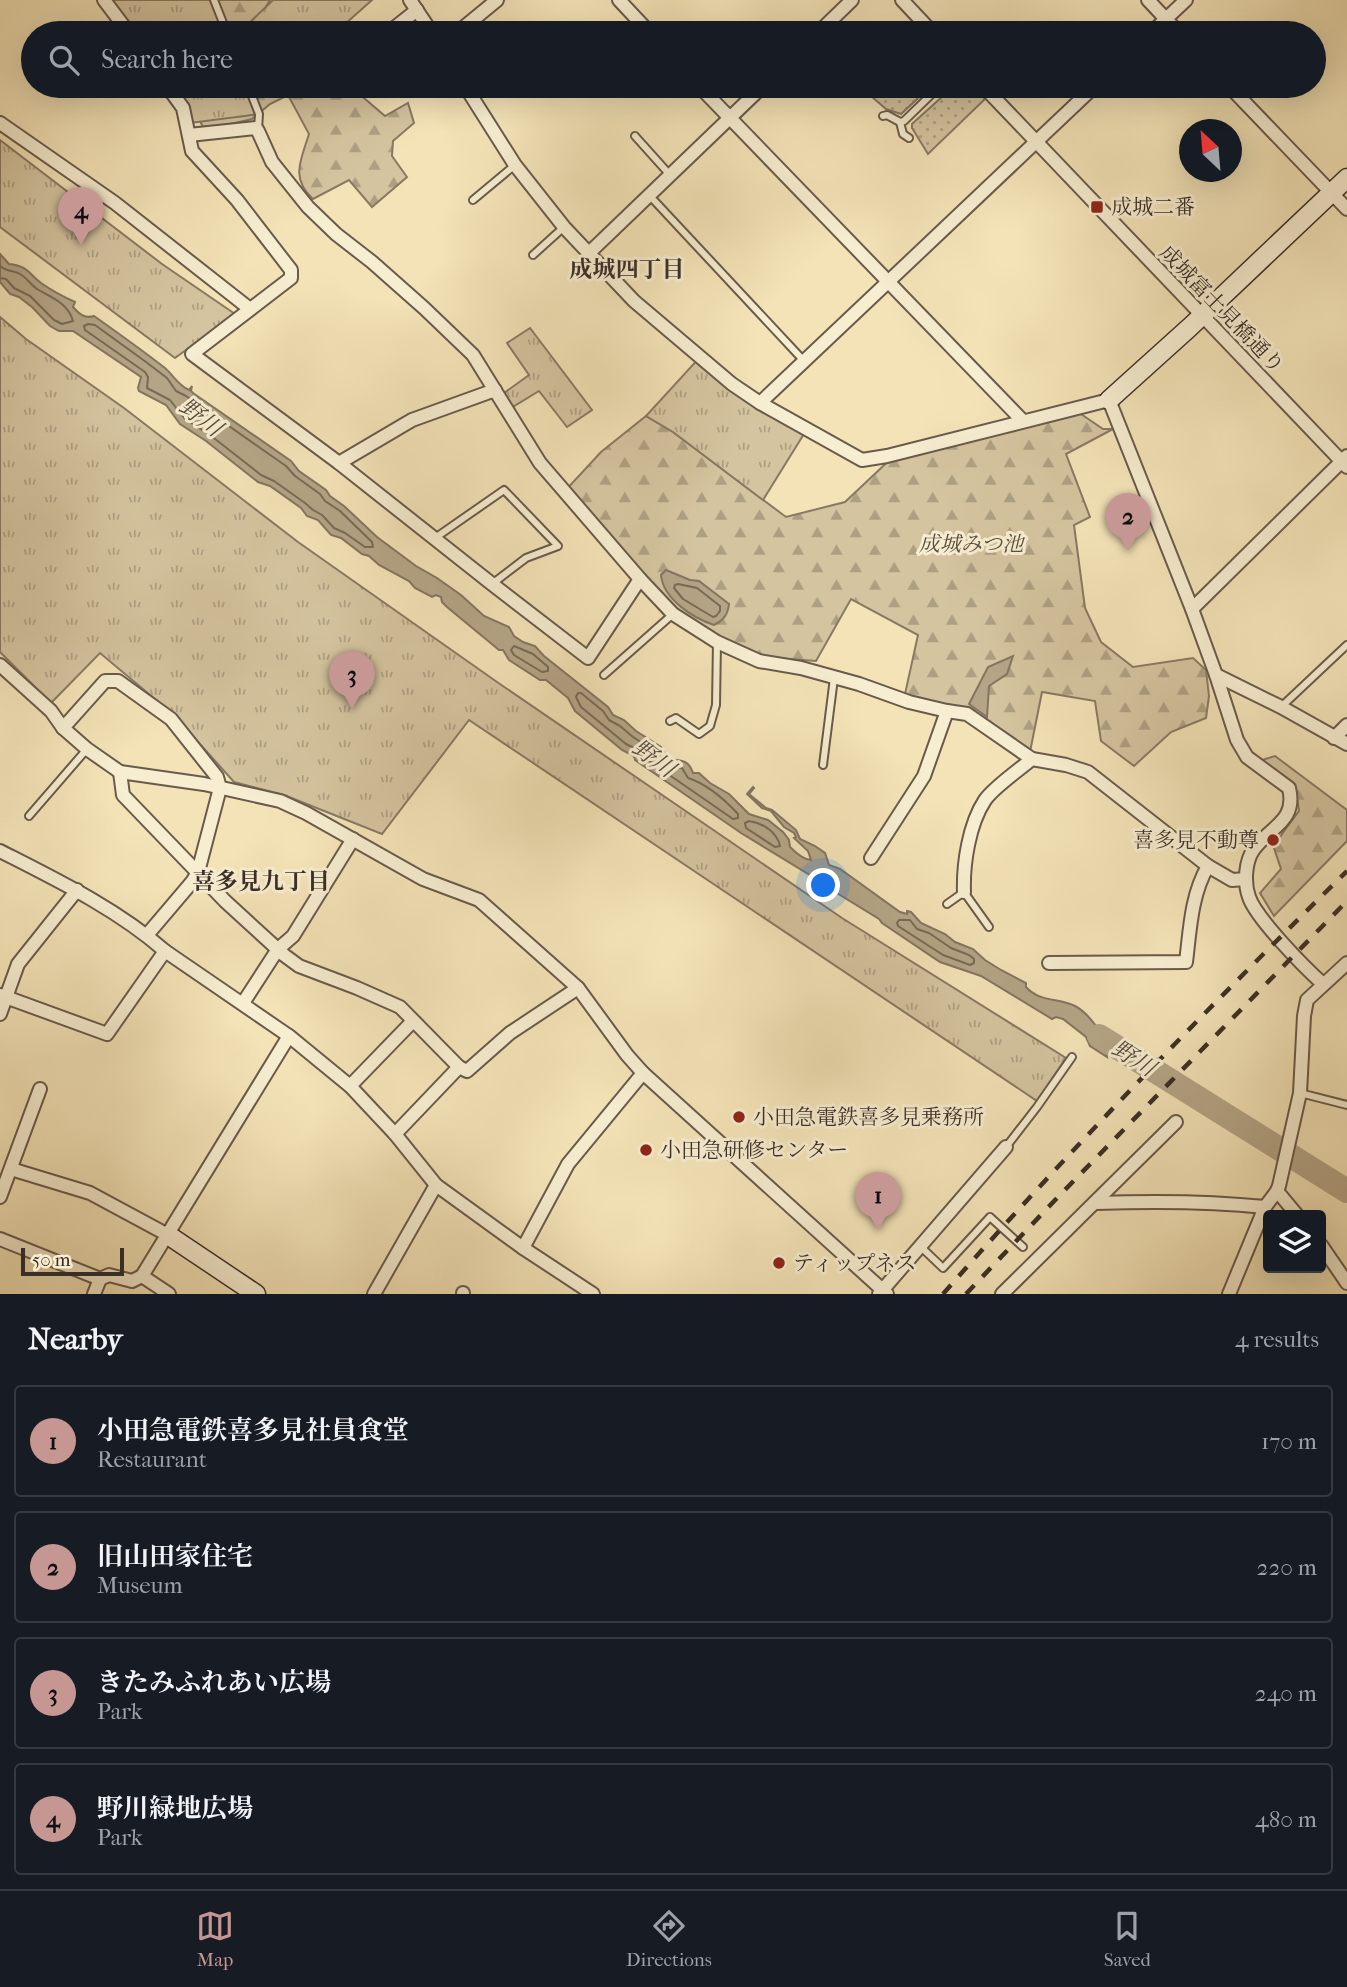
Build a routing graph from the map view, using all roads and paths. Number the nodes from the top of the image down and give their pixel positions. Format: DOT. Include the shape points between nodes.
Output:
graph roads {
  1 [pos="104,0"];
  2 [pos="214,0"];
  3 [pos="498,0"];
  4 [pos="619,0"];
  5 [pos="852,0"];
  6 [pos="902,0"];
  7 [pos="1148,0"];
  8 [pos="1186,0"];
  9 [pos="413,5"];
  10 [pos="1166,19"];
  11 [pos="120,21"];
  12 [pos="222,21"];
  13 [pos="399,21"];
  14 [pos="424,21"];
  15 [pos="472,21"];
  16 [pos="639,21"];
  17 [pos="830,21"];
  18 [pos="922,21"];
  19 [pos="176,98"];
  20 [pos="253,98"];
  21 [pos="473,98"];
  22 [pos="710,98"];
  23 [pos="750,98"];
  24 [pos="928,98"];
  25 [pos="995,98"];
  26 [pos="1082,98"];
  27 [pos="1240,98"];
  28 [pos="883,116"];
  29 [pos="729,118"];
  30 [pos="900,122"];
  31 [pos="0,123"];
  32 [pos="258,131"];
  33 [pos="189,135"];
  34 [pos="635,136"];
  35 [pos="909,138"];
  36 [pos="1036,141"];
  37 [pos="515,165"];
  38 [pos="670,175"];
  39 [pos="1347,178"];
  40 [pos="1331,193"];
  41 [pos="649,195"];
  42 [pos="473,200"];
  43 [pos="1347,209"];
  44 [pos="564,227"];
  45 [pos="589,253"];
  46 [pos="533,255"];
  47 [pos="888,282"];
  48 [pos="250,309"];
  49 [pos="1203,316"];
  50 [pos="804,361"];
  51 [pos="495,390"];
  52 [pos="1109,400"];
  53 [pos="761,403"];
  54 [pos="1022,420"];
  55 [pos="1345,461"];
  56 [pos="339,463"];
  57 [pos="435,538"];
  58 [pos="640,579"];
  59 [pos="492,584"];
  60 [pos="1192,609"];
  61 [pos="673,614"];
  62 [pos="717,642"];
  63 [pos="1347,645"];
  64 [pos="0,665"];
  65 [pos="604,675"];
  66 [pos="1216,675"];
  67 [pos="834,676"];
  68 [pos="1282,707"];
  69 [pos="947,711"];
  70 [pos="670,721"];
  71 [pos="1347,725"];
  72 [pos="63,727"];
  73 [pos="1334,738"];
  74 [pos="1347,744"];
  75 [pos="87,749"];
  76 [pos="1031,759"];
  77 [pos="823,765"];
  78 [pos="120,772"];
  79 [pos="220,788"];
  80 [pos="29,816"];
  81 [pos="353,839"];
  82 [pos="0,851"];
  83 [pos="871,858"];
  84 [pos="1208,866"];
  85 [pos="198,872"];
  86 [pos="1246,879"];
  87 [pos="77,890"];
  88 [pos="964,892"];
  89 [pos="947,904"];
  90 [pos="989,927"];
  91 [pos="147,935"];
  92 [pos="278,949"];
  93 [pos="165,951"];
  94 [pos="1049,963"];
  95 [pos="1347,963"];
  96 [pos="1323,984"];
  97 [pos="578,988"];
  98 [pos="3,996"];
  99 [pos="243,1003"];
  100 [pos="0,1014"];
  101 [pos="414,1021"];
  102 [pos="289,1037"];
  103 [pos="1072,1057"];
  104 [pos="459,1067"];
  105 [pos="643,1073"];
  106 [pos="350,1086"];
  107 [pos="40,1089"];
  108 [pos="1300,1093"];
  109 [pos="1347,1105"];
  110 [pos="1176,1122"];
  111 [pos="395,1134"];
  112 [pos="1006,1147"];
  113 [pos="11,1169"];
  114 [pos="436,1185"];
  115 [pos="1278,1189"];
  116 [pos="0,1197"];
  117 [pos="1096,1203"];
  118 [pos="1265,1207"];
  119 [pos="1293,1210"];
  120 [pos="168,1235"];
  121 [pos="0,1239"];
  122 [pos="920,1247"];
  123 [pos="1023,1247"];
  124 [pos="523,1248"];
  125 [pos="1326,1252"];
  126 [pos="142,1276"];
  127 [pos="100,1279"];
  128 [pos="1347,1283"];
  129 [pos="883,1293"];
  130 [pos="94,1294"];
  131 [pos="169,1294"];
  132 [pos="256,1294"];
  133 [pos="374,1294"];
  134 [pos="593,1294"];
  135 [pos="1002,1294"];
  136 [pos="1229,1294"];
  1 -- 11 [label="street"];
  2 -- 12 [label="lane"];
  3 -- 15 [label="street"];
  4 -- 16 [label="street"];
  5 -- 17 [label="street"];
  6 -- 18 [label="street"];
  7 -- 10 [label="street"];
  8 -- 10 [label="street"];
  9 -- 13 [label="street"];
  9 -- 14 [label="street"];
  19 -- 33 [label="street"];
  20 -- 32 [label="lane" via="259,114"];
  21 -- 37 [label="street"];
  22 -- 29 [label="street"];
  23 -- 29 [label="street"];
  24 -- 30 [label="lane"];
  25 -- 36 [label="street, 成城富士見橋通り"];
  26 -- 36 [label="street"];
  27 -- 40 [label="street"];
  28 -- 30 [label="lane"];
  29 -- 38 [label="street"];
  29 -- 47 [label="street"];
  30 -- 35 [label="lane"];
  31 -- 48 [label="street" via="115,203"];
  32 -- 33 [label="street"];
  32 -- 51 [label="street" via="272,162 308,207 463,345"];
  33 -- 48 [label="street" via="192,151 237,200 290,270 291,278"];
  34 -- 38 [label="lane"];
  36 -- 47 [label="street"];
  36 -- 49 [label="street, 成城富士見橋通り"];
  37 -- 42 [label="lane"];
  37 -- 44 [label="street"];
  38 -- 41 [label="street"];
  39 -- 40 [label="street"];
  40 -- 43 [label="street"];
  40 -- 49 [label="street"];
  41 -- 45 [label="street"];
  41 -- 50 [label="lane"];
  44 -- 45 [label="street"];
  44 -- 46 [label="lane"];
  45 -- 53 [label="street" via="634,301"];
  47 -- 50 [label="street"];
  47 -- 54 [label="street"];
  48 -- 56 [label="street" via="192,354"];
  49 -- 52 [label="street"];
  49 -- 55 [label="street, 成城富士見橋通り"];
  50 -- 53 [label="street"];
  51 -- 56 [label="street" via="412,420"];
  51 -- 58 [label="street" via="540,463"];
  52 -- 54 [label="street"];
  52 -- 60 [label="street"];
  53 -- 54 [label="street" via="862,460"];
  55 -- 60 [label="street"];
  56 -- 57 [label="street"];
  57 -- 59 [label="street"];
  57 -- 59 [label="lane" via="504,490 558,545 526,558"];
  58 -- 59 [label="street" via="588,657"];
  58 -- 61 [label="street"];
  60 -- 66 [label="street"];
  61 -- 62 [label="street"];
  61 -- 65 [label="lane"];
  62 -- 67 [label="street" via="759,661"];
  62 -- 70 [label="lane" via="716,705 710,726 699,734 676,718"];
  63 -- 68 [label="lane"];
  64 -- 72 [label="street"];
  66 -- 68 [label="street"];
  66 -- 86 [label="street" via="1247,757 1289,788 1292,801 1288,814 1252,851"];
  67 -- 69 [label="street"];
  67 -- 77 [label="lane"];
  68 -- 73 [label="street"];
  69 -- 76 [label="street" via="967,714"];
  69 -- 83 [label="street" via="924,776"];
  71 -- 73 [label="street"];
  72 -- 75 [label="street"];
  72 -- 79 [label="street" via="105,681 118,681 171,719 217,777"];
  73 -- 74 [label="street"];
  75 -- 78 [label="street"];
  75 -- 80 [label="lane"];
  76 -- 84 [label="street" via="1088,772"];
  76 -- 88 [label="street" via="986,799 972,830"];
  78 -- 79 [label="street"];
  78 -- 85 [label="street" via="123,795"];
  79 -- 81 [label="street" via="280,801"];
  79 -- 85 [label="street"];
  81 -- 92 [label="street" via="293,936"];
  81 -- 97 [label="street" via="422,879 479,900"];
  82 -- 87 [label="street"];
  84 -- 86 [label="street" via="1232,880"];
  84 -- 94 [label="street" via="1192,913 1186,962"];
  85 -- 91 [label="street"];
  85 -- 92 [label="street"];
  86 -- 96 [label="street" via="1249,898 1259,914"];
  87 -- 91 [label="street"];
  87 -- 98 [label="street" via="18,964"];
  88 -- 89 [label="lane"];
  88 -- 90 [label="lane"];
  91 -- 93 [label="street"];
  92 -- 99 [label="street"];
  92 -- 101 [label="street" via="299,966 400,1007"];
  93 -- 98 [label="street" via="107,1034"];
  93 -- 99 [label="street"];
  95 -- 96 [label="street"];
  96 -- 108 [label="street" via="1307,1000"];
  97 -- 104 [label="street" via="510,1033 467,1071"];
  97 -- 105 [label="street"];
  98 -- 100 [label="street"];
  99 -- 102 [label="street"];
  101 -- 104 [label="street"];
  101 -- 106 [label="street"];
  102 -- 106 [label="street"];
  102 -- 120 [label="street"];
  103 -- 112 [label="lane"];
  104 -- 111 [label="street"];
  105 -- 124 [label="street" via="568,1164"];
  105 -- 129 [label="street"];
  106 -- 111 [label="street"];
  107 -- 113 [label="street"];
  108 -- 109 [label="lane"];
  108 -- 115 [label="street"];
  110 -- 117 [label="street"];
  111 -- 114 [label="street"];
  112 -- 122 [label="street"];
  113 -- 116 [label="street"];
  113 -- 120 [label="street" via="90,1194"];
  114 -- 124 [label="street"];
  114 -- 133 [label="street"];
  115 -- 118 [label="street"];
  115 -- 119 [label="street"];
  117 -- 118 [label="street" via="1194,1201"];
  117 -- 135 [label="street"];
  118 -- 136 [label="street"];
  120 -- 126 [label="street"];
  120 -- 132 [label="street"];
  121 -- 127 [label="street"];
  122 -- 123 [label="lane" via="943,1268 990,1217"];
  122 -- 129 [label="street"];
  124 -- 134 [label="street"];
  125 -- 128 [label="street"];
  126 -- 127 [label="street" via="132,1281 109,1275"];
  126 -- 131 [label="street"];
  127 -- 130 [label="street"];
}
